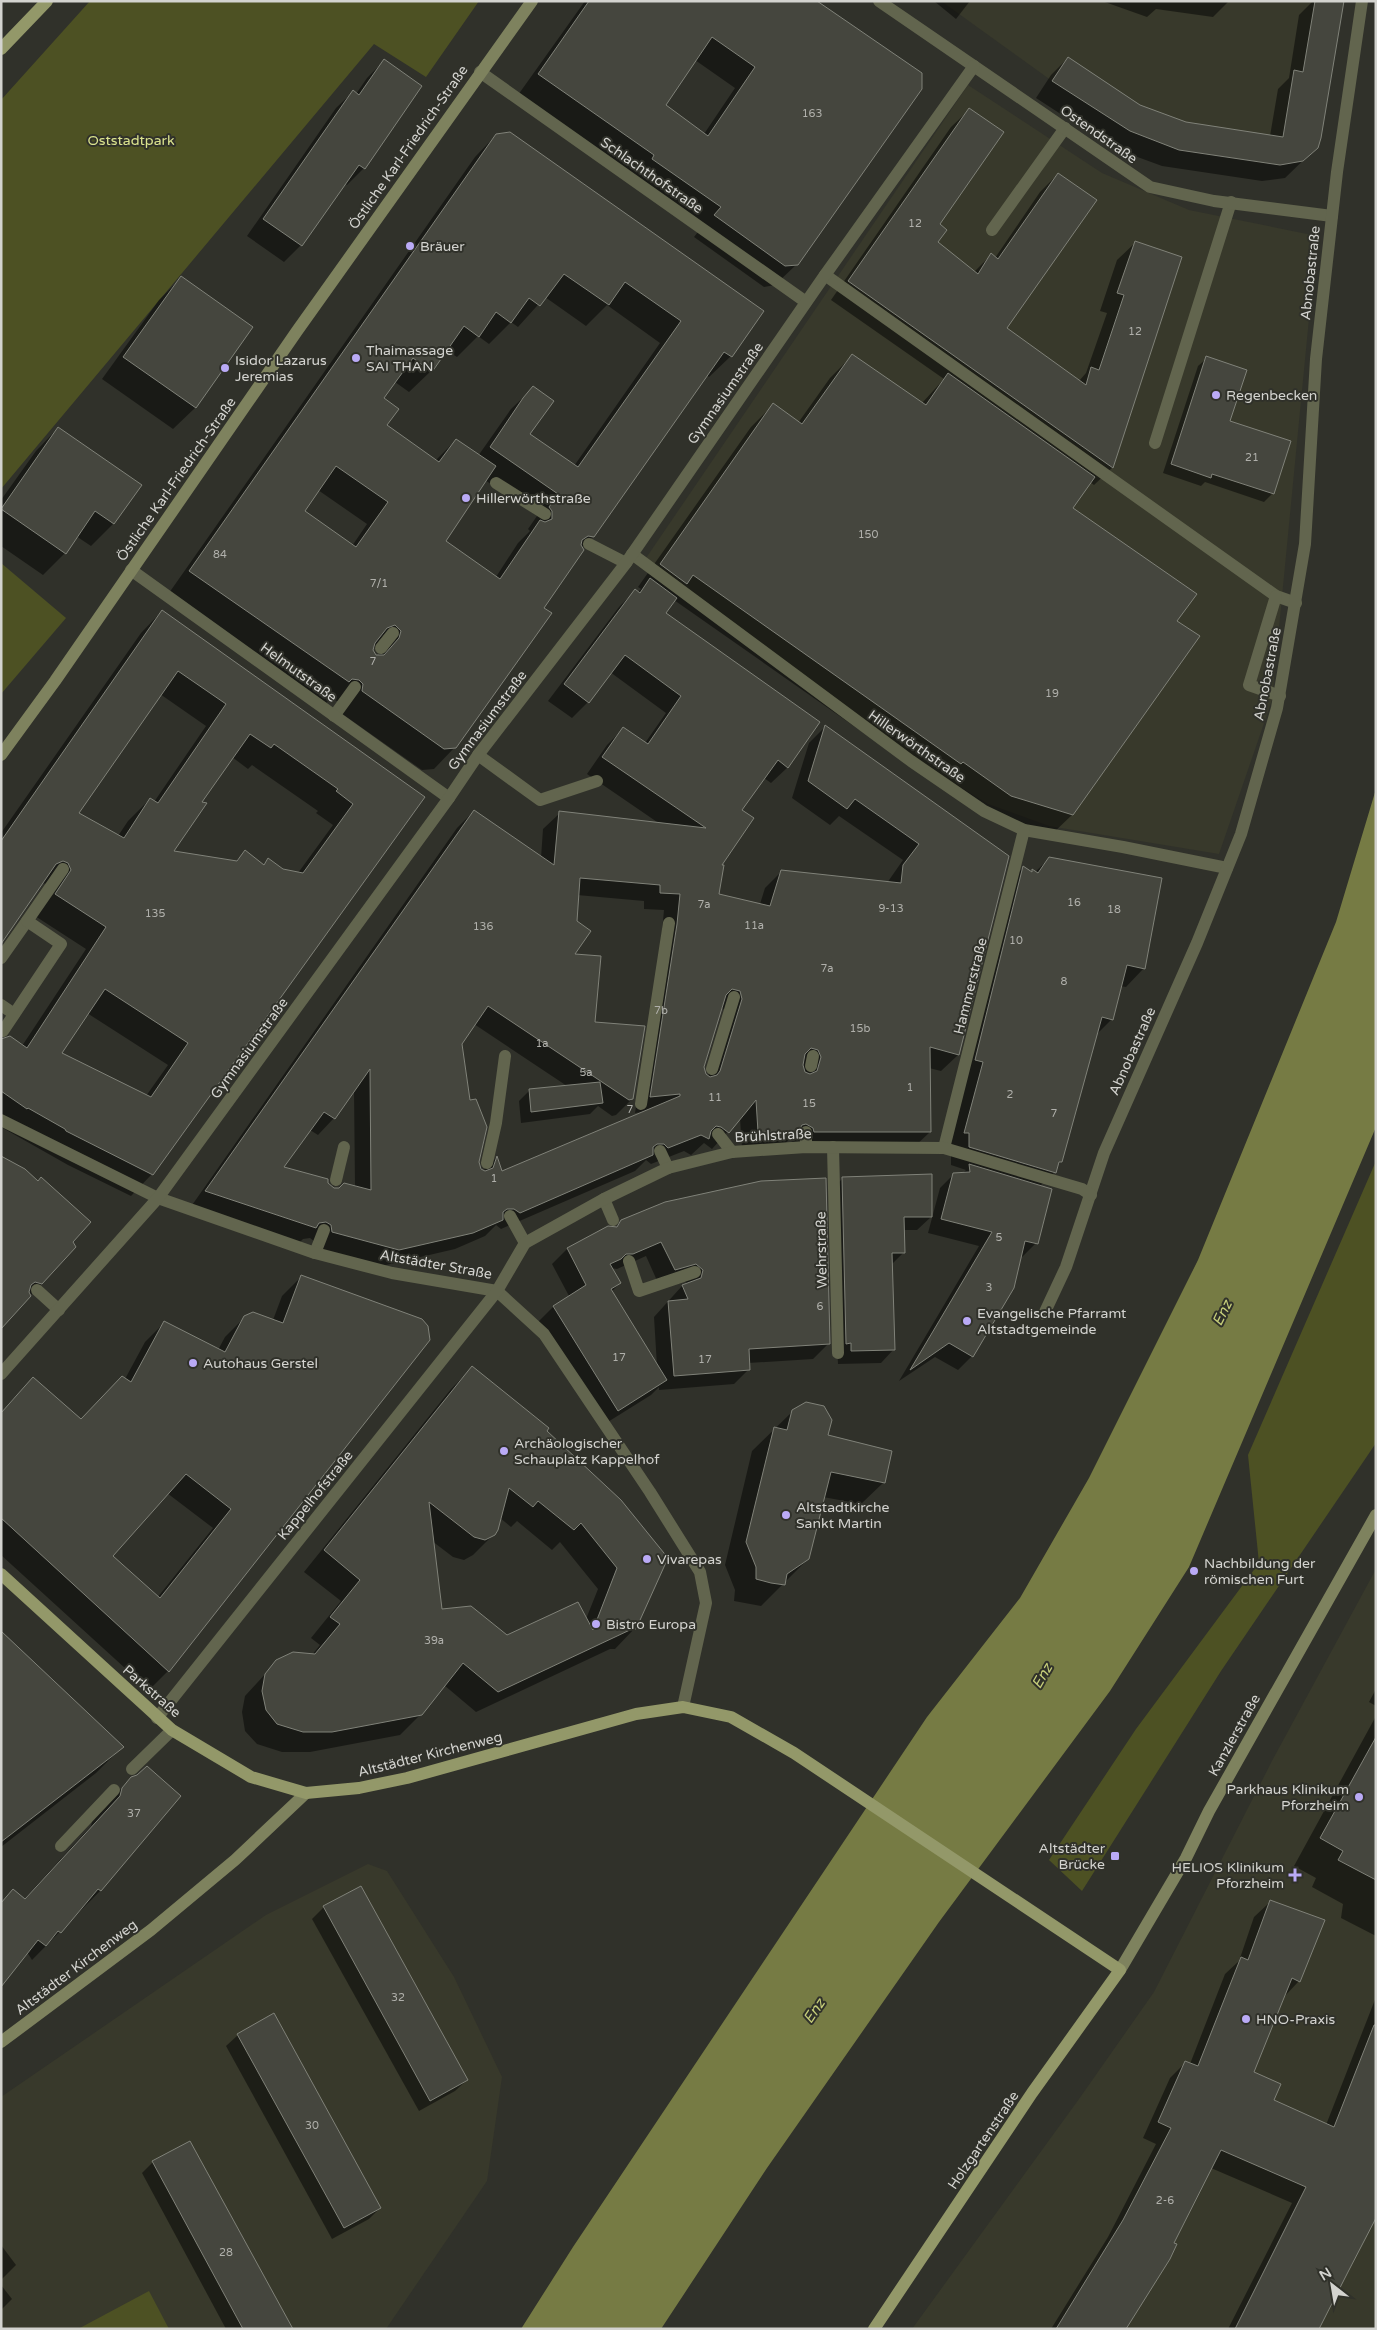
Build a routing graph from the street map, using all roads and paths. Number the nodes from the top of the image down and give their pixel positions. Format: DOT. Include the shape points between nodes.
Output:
graph roads {
  1 [pos="47,1"];
  2 [pos="532,1"];
  3 [pos="879,1"];
  4 [pos="1362,1"];
  5 [pos="1,49"];
  6 [pos="974,66"];
  7 [pos="480,72"];
  8 [pos="1065,128"];
  9 [pos="1231,202"];
  10 [pos="1332,216"];
  11 [pos="992,230"];
  12 [pos="825,274"];
  13 [pos="806,302"];
  14 [pos="1155,443"];
  15 [pos="496,484"];
  16 [pos="545,514"];
  17 [pos="589,544"];
  18 [pos="629,558"];
  19 [pos="131,570"];
  20 [pos="1276,596"];
  21 [pos="1296,603"];
  22 [pos="393,633"];
  23 [pos="381,648"];
  24 [pos="355,687"];
  25 [pos="1280,696"];
  26 [pos="334,716"];
  27 [pos="1,755"];
  28 [pos="478,755"];
  29 [pos="597,782"];
  30 [pos="449,798"];
  31 [pos="1024,830"];
  32 [pos="1227,868"];
  33 [pos="63,869"];
  34 [pos="27,921"];
  35 [pos="669,923"];
  36 [pos="1,958"];
  37 [pos="734,996"];
  38 [pos="1,1005"];
  39 [pos="14,1014"];
  40 [pos="3,1031"];
  41 [pos="505,1056"];
  42 [pos="712,1069"];
  43 [pos="641,1104"];
  44 [pos="1,1120"];
  45 [pos="806,1132"];
  46 [pos="718,1134"];
  47 [pos="344,1147"];
  48 [pos="806,1147"];
  49 [pos="833,1147"];
  50 [pos="944,1148"];
  51 [pos="660,1152"];
  52 [pos="732,1152"];
  53 [pos="487,1162"];
  54 [pos="668,1168"];
  55 [pos="336,1180"];
  56 [pos="1091,1195"];
  57 [pos="158,1198"];
  58 [pos="604,1199"];
  59 [pos="510,1216"];
  60 [pos="613,1220"];
  61 [pos="324,1230"];
  62 [pos="525,1243"];
  63 [pos="315,1253"];
  64 [pos="629,1261"];
  65 [pos="695,1272"];
  66 [pos="37,1290"];
  67 [pos="497,1291"];
  68 [pos="59,1310"];
  69 [pos="1044,1314"];
  70 [pos="838,1353"];
  71 [pos="1,1374"];
  72 [pos="1376,1515"];
  73 [pos="1,1574"];
  74 [pos="683,1708"];
  75 [pos="156,1718"];
  76 [pos="172,1730"];
  77 [pos="132,1769"];
  78 [pos="114,1790"];
  79 [pos="306,1793"];
  80 [pos="61,1846"];
  81 [pos="1120,1970"];
  82 [pos="1,2042"];
  83 [pos="874,2329"];
  1 -- 5 [label="main road"];
  2 -- 7 [label="main road, Östliche Karl-Friedrich-Straße"];
  3 -- 6 [label="street, Ostendstraße"];
  4 -- 10 [label="street, Abnobastraße"];
  6 -- 8 [label="street, Ostendstraße"];
  6 -- 12 [label="street, Gymnasiumstraße"];
  7 -- 13 [label="street, Schlachthofstraße"];
  7 -- 19 [label="main road, Östliche Karl-Friedrich-Straße"];
  8 -- 9 [label="street, Ostendstraße" via="1150,187"];
  8 -- 11 [label="street"];
  9 -- 10 [label="street, Ostendstraße"];
  9 -- 14 [label="street"];
  10 -- 21 [label="street, Abnobastraße" via="1316,359 1305,544"];
  12 -- 13 [label="street, Gymnasiumstraße"];
  12 -- 20 [label="street"];
  13 -- 18 [label="street, Gymnasiumstraße"];
  15 -- 16 [label="street"];
  17 -- 18 [label="street, Hillerwörthstraße"];
  18 -- 28 [label="street, Gymnasiumstraße"];
  18 -- 31 [label="street, Hillerwörthstraße" via="911,761 984,810"];
  19 -- 26 [label="street, Helmutstraße"];
  19 -- 27 [label="main road, Östliche Karl-Friedrich-Straße"];
  20 -- 21 [label="street"];
  20 -- 25 [label="street" via="1249,686"];
  21 -- 25 [label="street, Abnobastraße"];
  22 -- 23 [label="street"];
  24 -- 26 [label="street"];
  25 -- 32 [label="street, Abnobastraße" via="1253,795"];
  26 -- 30 [label="street, Helmutstraße"];
  28 -- 29 [label="street" via="540,800"];
  28 -- 30 [label="street, Gymnasiumstraße"];
  30 -- 57 [label="street, Gymnasiumstraße"];
  31 -- 32 [label="street, Hillerwörthstraße"];
  31 -- 50 [label="street, Hammerstraße"];
  32 -- 56 [label="street, Abnobastraße" via="1120,1114"];
  33 -- 34 [label="street"];
  34 -- 36 [label="street"];
  34 -- 39 [label="street" via="61,944"];
  35 -- 43 [label="street"];
  37 -- 42 [label="street"];
  38 -- 39 [label="street"];
  39 -- 40 [label="street"];
  41 -- 53 [label="street"];
  44 -- 57 [label="street, Altstädter Straße"];
  45 -- 48 [label="street"];
  46 -- 52 [label="street"];
  47 -- 55 [label="street"];
  48 -- 49 [label="street, Brühlstraße"];
  48 -- 52 [label="street, Brühlstraße"];
  49 -- 50 [label="street, Brühlstraße"];
  49 -- 70 [label="street, Wehrstraße"];
  50 -- 56 [label="street, Brühlstraße" via="1082,1189"];
  51 -- 54 [label="street"];
  52 -- 54 [label="street, Brühlstraße"];
  54 -- 58 [label="street, Brühlstraße"];
  56 -- 69 [label="street, Abnobastraße" via="1066,1267"];
  57 -- 63 [label="street, Altstädter Straße"];
  57 -- 68 [label="street, Gymnasiumstraße"];
  58 -- 60 [label="street"];
  58 -- 62 [label="street, Brühlstraße"];
  59 -- 62 [label="street"];
  61 -- 63 [label="street"];
  62 -- 67 [label="street"];
  63 -- 67 [label="street, Altstädter Straße" via="392,1274"];
  64 -- 65 [label="street" via="639,1291"];
  66 -- 68 [label="street"];
  67 -- 74 [label="street, Altstädter Straße" via="544,1334 700,1572 706,1603"];
  67 -- 75 [label="street, Kappelhofstraße"];
  68 -- 71 [label="street, Gymnasiumstraße"];
  72 -- 81 [label="main road, Kanzlerstraße" via="1209,1811 1186,1858"];
  73 -- 75 [label="main road, Parkstraße"];
  74 -- 79 [label="main road, Altstädter Kirchenweg" via="636,1714 407,1778 359,1788"];
  74 -- 81 [label="main road, Altstädter Kirchenweg" via="731,1717 797,1755"];
  75 -- 76 [label="main road, Parkstraße"];
  76 -- 77 [label="street"];
  76 -- 79 [label="main road, Parkstraße" via="251,1777"];
  78 -- 80 [label="street"];
  79 -- 82 [label="main road, Altstädter Kirchenweg" via="236,1860"];
  81 -- 83 [label="main road, Holzgartenstraße" via="1032,2093"];
}
